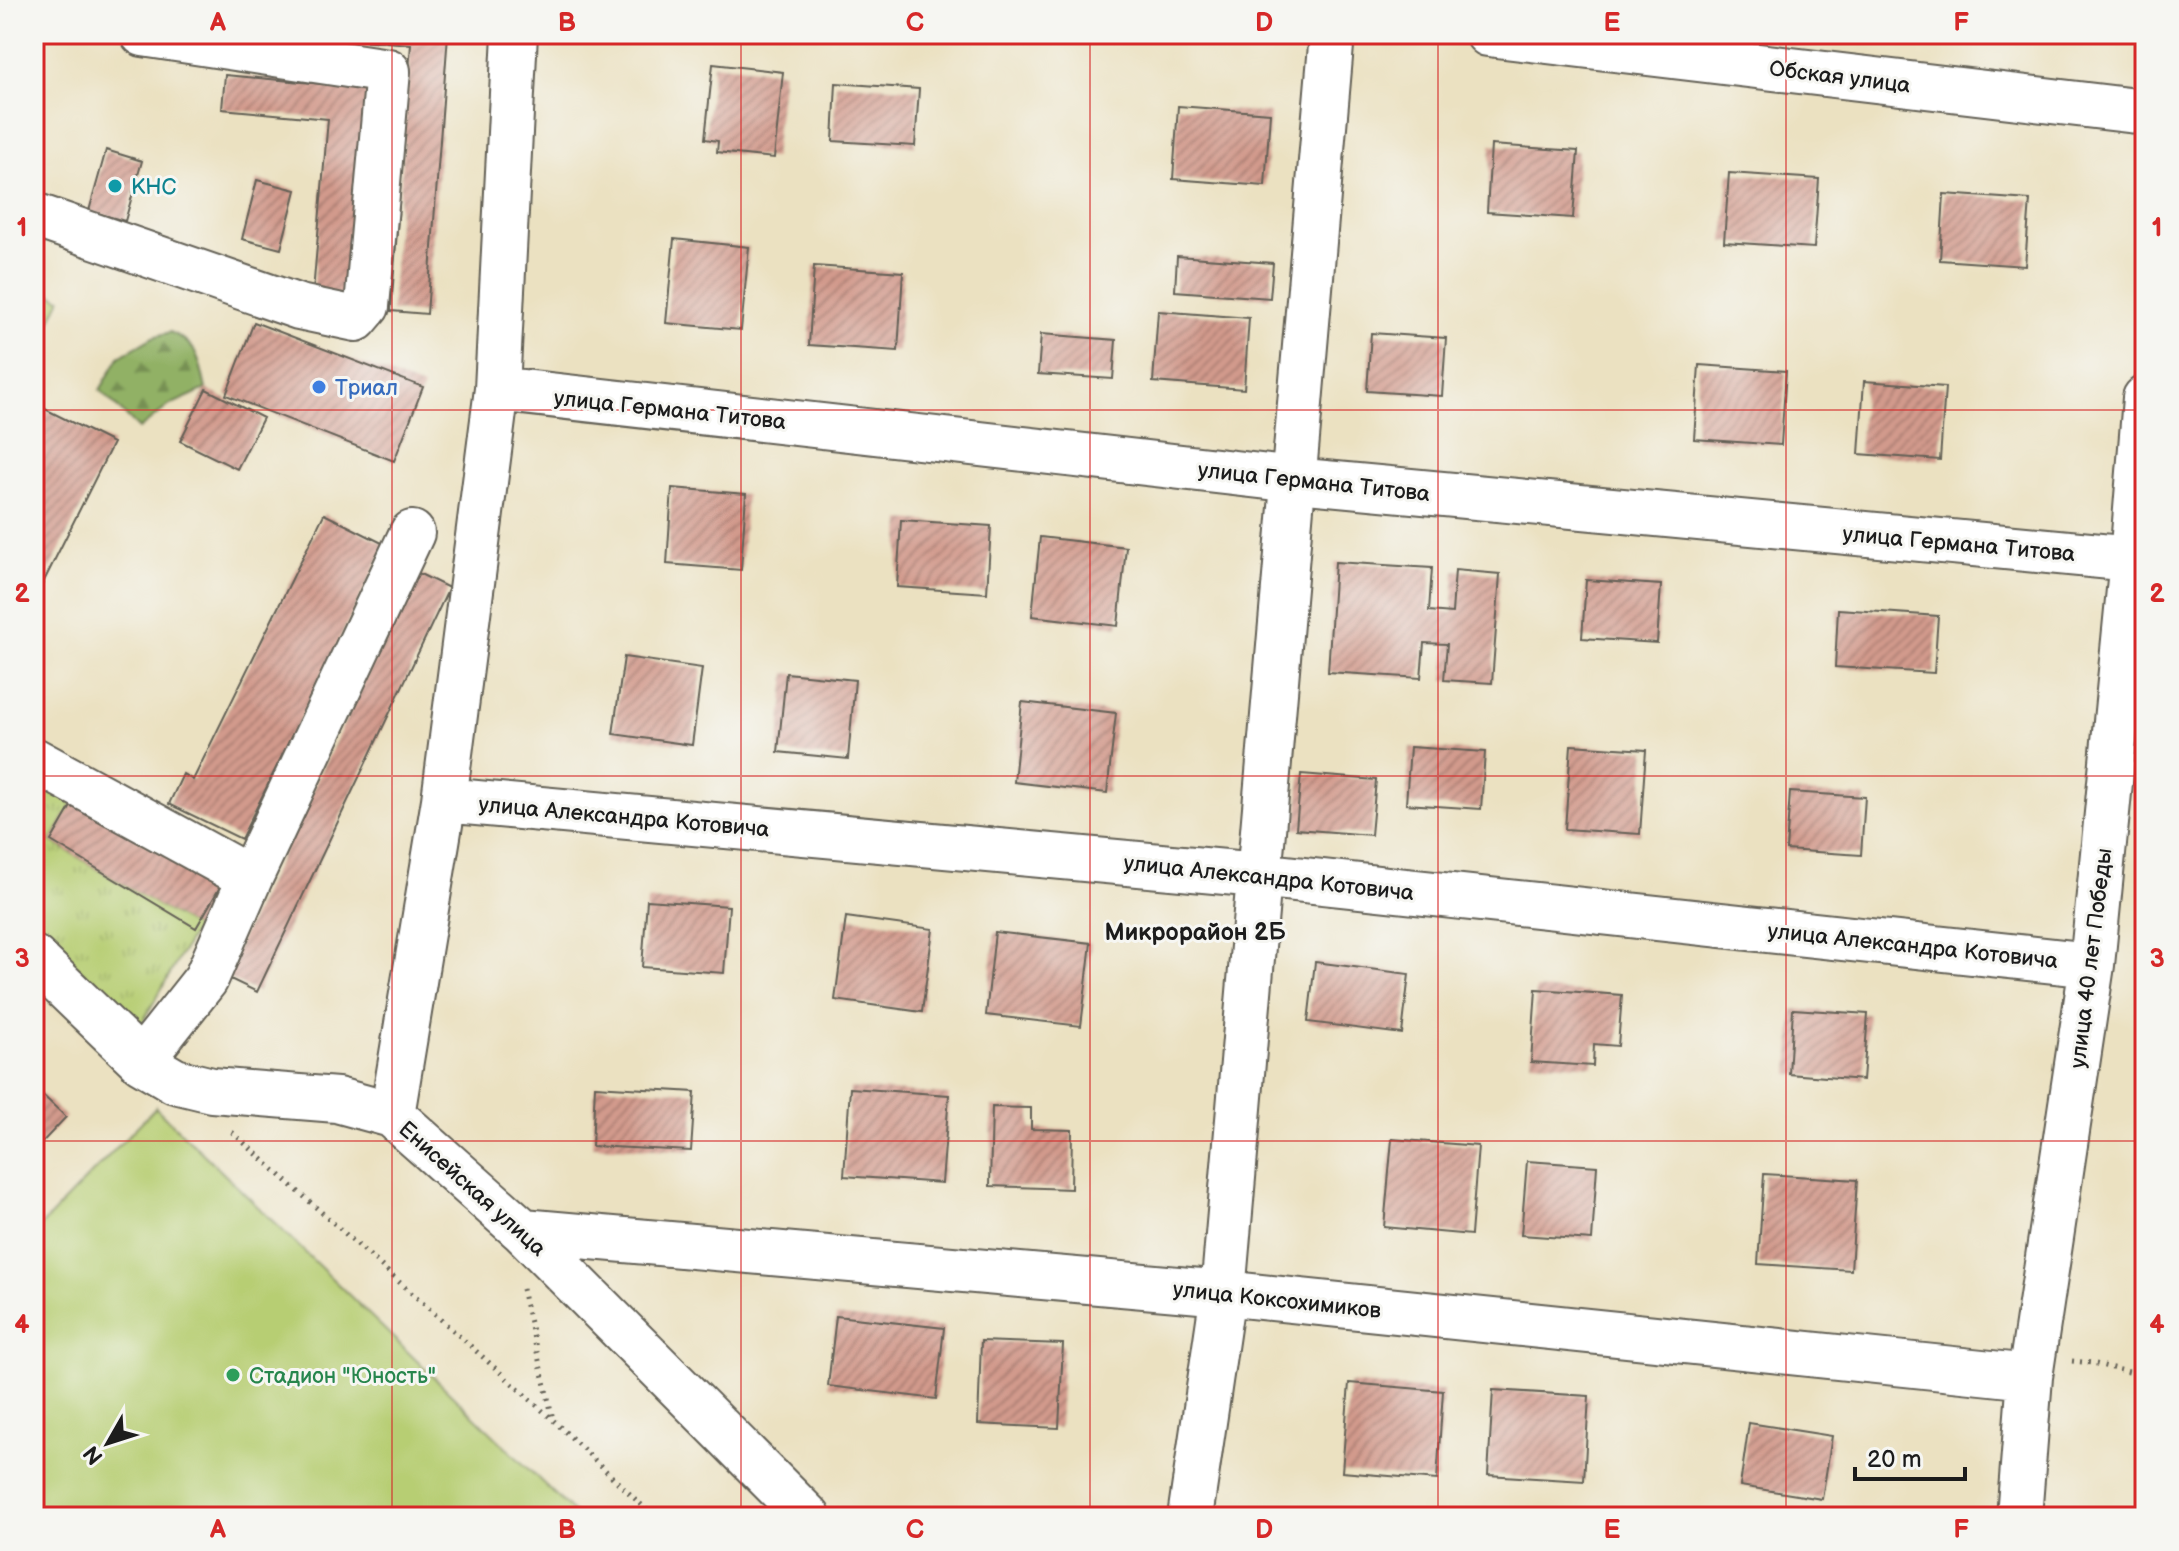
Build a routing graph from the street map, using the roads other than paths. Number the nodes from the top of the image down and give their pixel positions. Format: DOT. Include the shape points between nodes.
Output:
graph roads {
  1 [pos="143,34"];
  2 [pos="515,34"];
  3 [pos="1332,34"];
  4 [pos="1488,34"];
  5 [pos="2145,112"];
  6 [pos="34,215"];
  7 [pos="497,389"];
  8 [pos="2145,398"];
  9 [pos="1295,480"];
  10 [pos="412,533"];
  11 [pos="2132,559"];
  12 [pos="34,760"];
  13 [pos="444,800"];
  14 [pos="1258,875"];
  15 [pos="250,878"];
  16 [pos="34,958"];
  17 [pos="2092,965"];
  18 [pos="141,1061"];
  19 [pos="392,1115"];
  20 [pos="523,1231"];
  21 [pos="1223,1293"];
  22 [pos="2030,1377"];
  23 [pos="808,1517"];
  24 [pos="1190,1517"];
  25 [pos="2019,1517"];
  1 -- 6 [label="street" via="388,71 367,306 356,319 299,307"];
  2 -- 7 [label="street"];
  3 -- 9 [label="street"];
  4 -- 5 [label="street, Обская улица"];
  7 -- 9 [label="street, улица Германа Титова"];
  7 -- 13 [label="street"];
  8 -- 11 [label="street, улица 40 лет Победы"];
  9 -- 11 [label="street, улица Германа Титова"];
  9 -- 14 [label="street"];
  10 -- 15 [label="street"];
  11 -- 17 [label="street, улица 40 лет Победы"];
  12 -- 15 [label="street"];
  13 -- 14 [label="street, улица Александра Котовича"];
  13 -- 19 [label="street"];
  14 -- 17 [label="street, улица Александра Котовича"];
  14 -- 21 [label="street"];
  15 -- 18 [label="street" via="206,979"];
  16 -- 18 [label="street, Енисейская улица"];
  17 -- 22 [label="street, улица 40 лет Победы"];
  18 -- 19 [label="street, Енисейская улица" via="175,1081 212,1090 337,1100"];
  19 -- 20 [label="street, Енисейская улица"];
  20 -- 21 [label="street, улица Коксохимиков"];
  20 -- 23 [label="street, Енисейская улица"];
  21 -- 22 [label="street, улица Коксохимиков"];
  21 -- 24 [label="street"];
  22 -- 25 [label="street, улица 40 лет Победы"];
}
